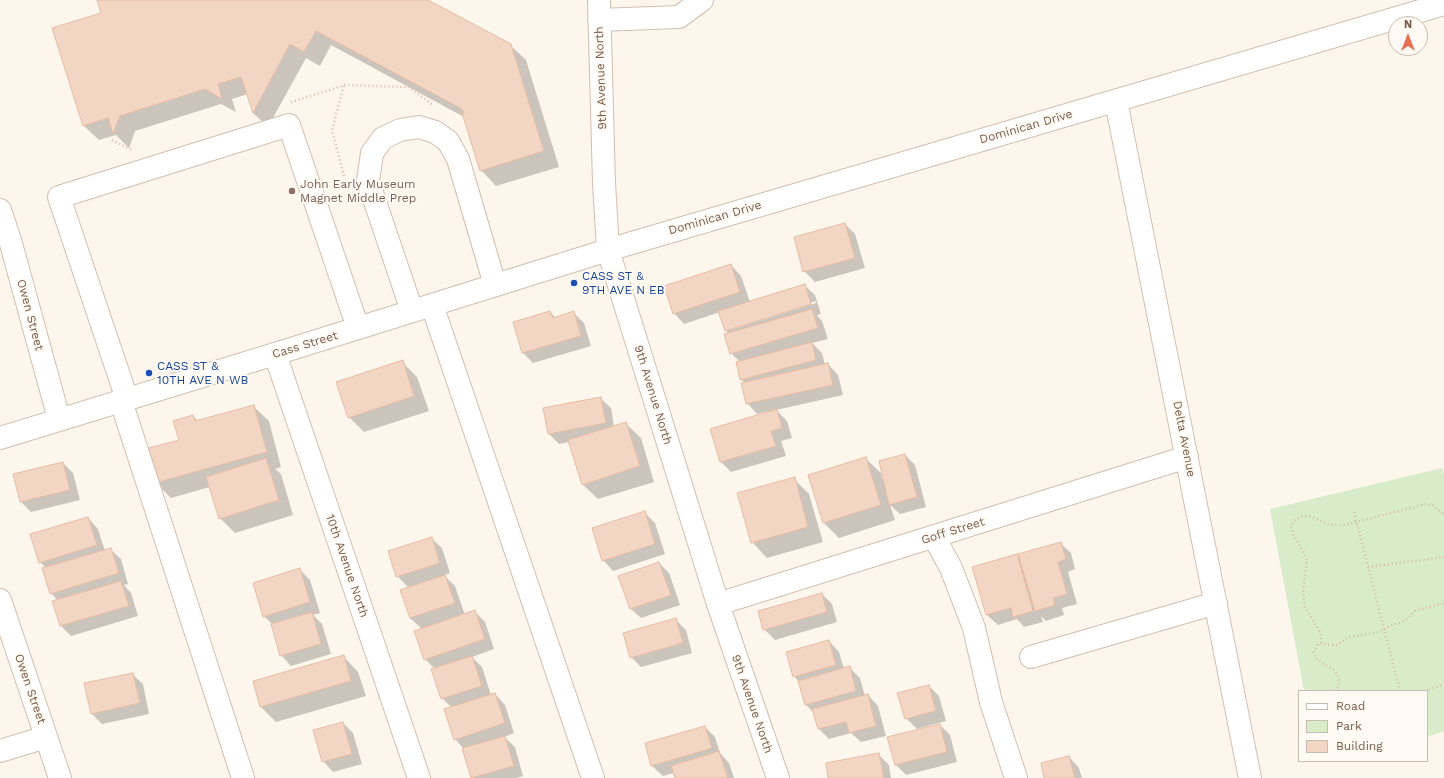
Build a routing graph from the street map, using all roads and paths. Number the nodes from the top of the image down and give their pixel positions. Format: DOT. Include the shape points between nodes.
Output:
graph roads {
  1 [pos="702,0"];
  2 [pos="1444,4"];
  3 [pos="599,10"];
  4 [pos="1116,100"];
  5 [pos="285,104"];
  6 [pos="439,110"];
  7 [pos="112,140"];
  8 [pos="135,152"];
  9 [pos="0,210"];
  10 [pos="5,242"];
  11 [pos="608,250"];
  12 [pos="495,285"];
  13 [pos="422,308"];
  14 [pos="358,328"];
  15 [pos="275,354"];
  16 [pos="124,400"];
  17 [pos="59,419"];
  18 [pos="0,438"];
  19 [pos="1187,457"];
  20 [pos="1354,512"];
  21 [pos="1444,515"];
  22 [pos="1356,522"];
  23 [pos="934,537"];
  24 [pos="1444,557"];
  25 [pos="1368,567"];
  26 [pos="0,602"];
  27 [pos="1216,603"];
  28 [pos="1444,603"];
  29 [pos="718,604"];
  30 [pos="1384,630"];
  31 [pos="1322,643"];
  32 [pos="1031,657"];
  33 [pos="1444,684"];
  34 [pos="1336,690"];
  35 [pos="1400,690"];
  36 [pos="1428,690"];
  37 [pos="46,737"];
  38 [pos="0,751"];
  39 [pos="60,778"];
  40 [pos="243,778"];
  41 [pos="419,778"];
  42 [pos="593,778"];
  43 [pos="778,778"];
  44 [pos="1016,778"];
  45 [pos="1250,778"];
  1 -- 3 [label="street" via="679,17"];
  2 -- 4 [label="street, Dominican Drive"];
  3 -- 11 [label="street, 9th Avenue North"];
  4 -- 11 [label="street, Dominican Drive"];
  4 -- 19 [label="street, Delta Avenue"];
  5 -- 6 [label="path" via="344,85 409,88"];
  7 -- 8 [label="path"];
  9 -- 10 [label="street, Owen Street"];
  10 -- 17 [label="street, Owen Street"];
  11 -- 12 [label="street, Cass Street"];
  11 -- 29 [label="street, 9th Avenue North"];
  12 -- 13 [label="street, Cass Street"];
  12 -- 13 [label="street" via="458,159 448,141 436,132 420,127 400,130 383,138 372,153 368,182"];
  13 -- 14 [label="street, Cass Street"];
  13 -- 42 [label="street"];
  14 -- 15 [label="street, Cass Street"];
  14 -- 16 [label="street" via="289,125 59,197"];
  15 -- 16 [label="street, Cass Street"];
  15 -- 41 [label="street, 10th Avenue North"];
  16 -- 17 [label="street, Cass Street"];
  16 -- 40 [label="street"];
  17 -- 18 [label="street, Cass Street"];
  19 -- 23 [label="street, Goff Street"];
  19 -- 27 [label="street, Delta Avenue"];
  20 -- 22 [label="path"];
  21 -- 22 [label="path" via="1433,505 1426,504"];
  22 -- 25 [label="path"];
  22 -- 31 [label="path" via="1330,525 1312,517 1302,516 1291,526 1307,560 1303,592 1305,607 1320,632"];
  23 -- 29 [label="street, Goff Street"];
  23 -- 44 [label="street" via="951,568 974,628 991,702"];
  24 -- 25 [label="path"];
  25 -- 30 [label="path"];
  26 -- 37 [label="street, Owen Street"];
  27 -- 32 [label="street"];
  27 -- 45 [label="street, Delta Avenue"];
  28 -- 30 [label="path" via="1415,611 1406,620"];
  29 -- 43 [label="street, 9th Avenue North"];
  30 -- 31 [label="path" via="1348,637 1334,646"];
  30 -- 35 [label="path"];
  31 -- 34 [label="path" via="1316,646 1315,659 1337,673 1340,684"];
  33 -- 36 [label="path"];
  37 -- 38 [label="street"];
  37 -- 39 [label="street, Owen Street"];
}
